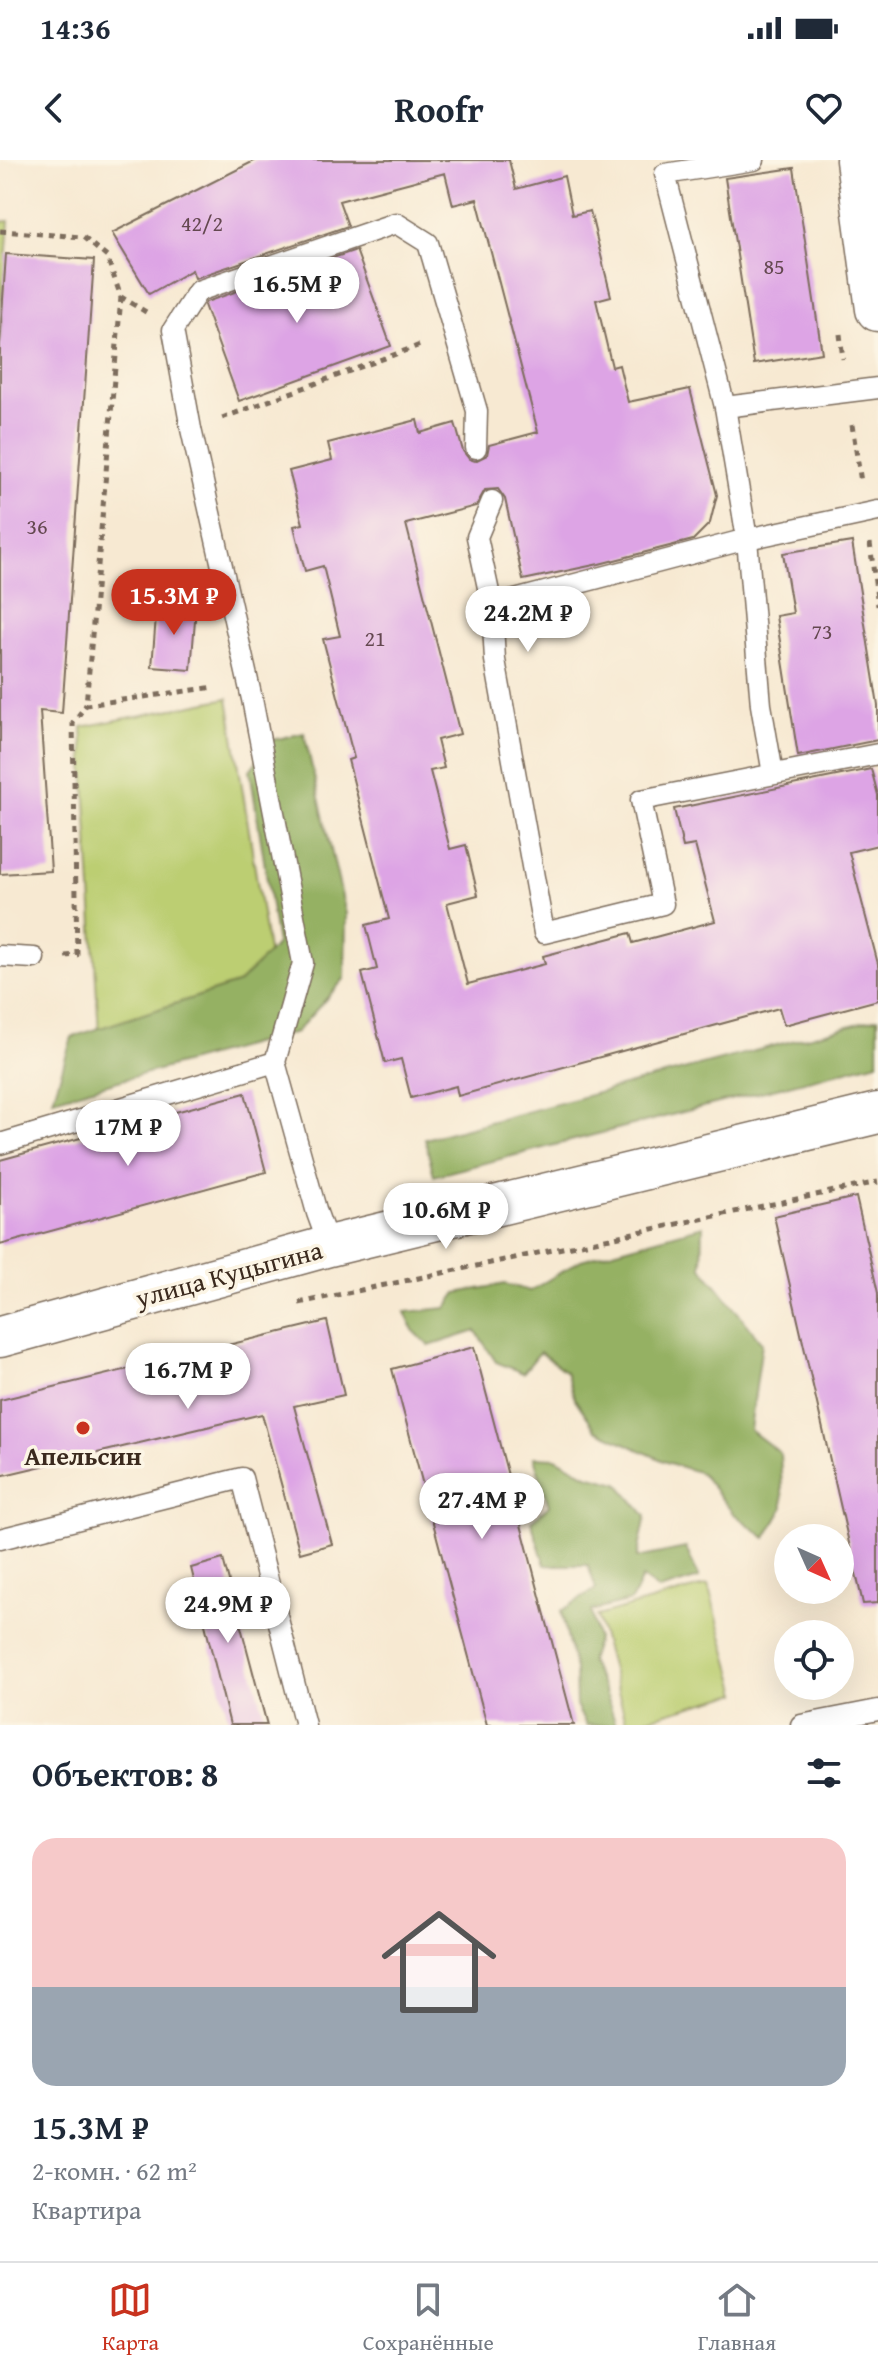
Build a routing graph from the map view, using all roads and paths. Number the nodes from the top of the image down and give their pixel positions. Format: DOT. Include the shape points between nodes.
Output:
graph roads {
  1 [pos="754,160"];
  2 [pos="858,160"];
  3 [pos="0,231"];
  4 [pos="121,297"];
  5 [pos="878,309"];
  6 [pos="173,330"];
  7 [pos="453,333"];
  8 [pos="878,388"];
  9 [pos="725,407"];
  10 [pos="191,429"];
  11 [pos="476,448"];
  12 [pos="492,501"];
  13 [pos="878,511"];
  14 [pos="747,539"];
  15 [pos="492,606"];
  16 [pos="248,682"];
  17 [pos="86,705"];
  18 [pos="878,754"];
  19 [pos="773,774"];
  20 [pos="0,956"];
  21 [pos="34,958"];
  22 [pos="275,1062"];
  23 [pos="878,1113"];
  24 [pos="0,1144"];
  25 [pos="878,1182"];
  26 [pos="329,1246"];
  27 [pos="293,1304"];
  28 [pos="0,1337"];
  29 [pos="0,1539"];
  30 [pos="878,1710"];
  31 [pos="305,1725"];
  32 [pos="801,1725"];
  1 -- 9 [label="lane" via="665,174"];
  2 -- 5 [label="street"];
  3 -- 4 [label="path" via="83,237 107,257"];
  4 -- 6 [label="path"];
  4 -- 17 [label="path"];
  6 -- 7 [label="lane" via="198,291 396,223 428,243"];
  6 -- 10 [label="lane"];
  7 -- 10 [label="path"];
  7 -- 11 [label="lane" via="477,411"];
  8 -- 9 [label="lane"];
  9 -- 14 [label="lane"];
  10 -- 16 [label="lane"];
  12 -- 15 [label="lane" via="477,537"];
  13 -- 14 [label="lane"];
  14 -- 15 [label="lane"];
  14 -- 19 [label="lane" via="761,705"];
  15 -- 19 [label="lane" via="495,660 544,933 663,904 641,800"];
  16 -- 17 [label="path"];
  16 -- 22 [label="lane" via="303,963"];
  17 -- 21 [label="path" via="73,723 77,955"];
  18 -- 19 [label="lane"];
  20 -- 21 [label="lane"];
  22 -- 24 [label="lane"];
  22 -- 26 [label="lane"];
  23 -- 26 [label="street, улица Куцыгина"];
  25 -- 27 [label="path"];
  26 -- 28 [label="street, улица Куцыгина"];
  29 -- 31 [label="lane" via="242,1478"];
  30 -- 32 [label="lane"];
}
